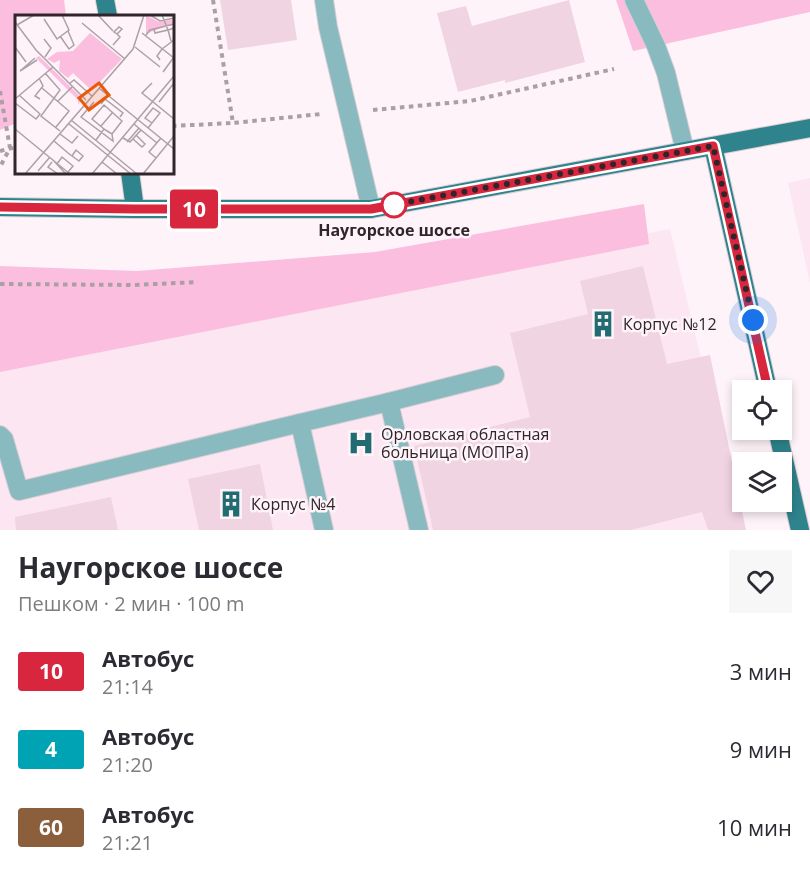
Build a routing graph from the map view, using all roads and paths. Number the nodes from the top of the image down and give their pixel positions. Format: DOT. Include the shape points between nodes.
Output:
graph roads {
  1 [pos="105,0"];
  2 [pos="213,0"];
  3 [pos="324,0"];
  4 [pos="634,0"];
  5 [pos="108,15"];
  6 [pos="614,69"];
  7 [pos="0,91"];
  8 [pos="349,112"];
  9 [pos="233,123"];
  10 [pos="174,126"];
  11 [pos="810,128"];
  12 [pos="713,146"];
  13 [pos="15,147"];
  14 [pos="10,148"];
  15 [pos="0,151"];
  16 [pos="685,151"];
  17 [pos="0,166"];
  18 [pos="130,174"];
  19 [pos="0,207"];
  20 [pos="135,209"];
  21 [pos="371,209"];
  22 [pos="198,282"];
  23 [pos="0,284"];
  24 [pos="495,375"];
  25 [pos="766,380"];
  26 [pos="388,402"];
  27 [pos="300,423"];
  28 [pos="0,435"];
  29 [pos="780,440"];
  30 [pos="324,530"];
  31 [pos="419,530"];
  32 [pos="800,530"];
  1 -- 5 [label="main road"];
  2 -- 9 [label="path"];
  3 -- 8 [label="lane"];
  4 -- 16 [label="lane" via="663,64"];
  6 -- 8 [label="path" via="470,101"];
  7 -- 14 [label="path"];
  8 -- 9 [label="path"];
  8 -- 21 [label="lane"];
  9 -- 10 [label="path"];
  11 -- 12 [label="main road"];
  12 -- 16 [label="main road"];
  12 -- 25 [label="main road"];
  13 -- 14 [label="path"];
  14 -- 15 [label="path"];
  14 -- 17 [label="path"];
  16 -- 21 [label="main road"];
  18 -- 20 [label="main road"];
  19 -- 20 [label="main road"];
  20 -- 21 [label="main road"];
  22 -- 23 [label="path"];
  24 -- 26 [label="lane"];
  26 -- 27 [label="lane"];
  26 -- 31 [label="lane"];
  27 -- 28 [label="lane" via="19,491"];
  27 -- 30 [label="lane"];
  29 -- 32 [label="main road"];
}
